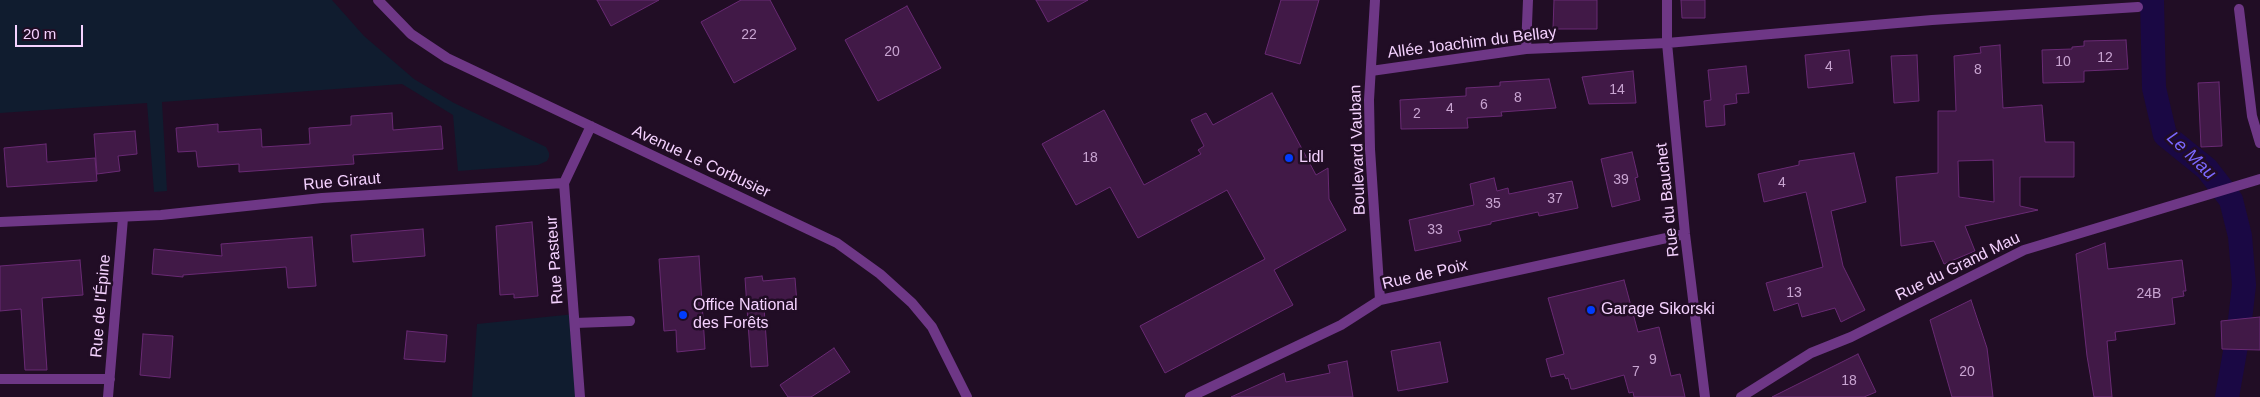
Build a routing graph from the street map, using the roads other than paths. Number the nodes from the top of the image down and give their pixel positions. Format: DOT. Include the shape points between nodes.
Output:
graph roads {
  1 [pos="378,0"];
  2 [pos="1374,0"];
  3 [pos="1528,0"];
  4 [pos="1667,0"];
  5 [pos="2138,6"];
  6 [pos="2239,9"];
  7 [pos="1667,43"];
  8 [pos="1526,49"];
  9 [pos="1371,71"];
  10 [pos="591,126"];
  11 [pos="2260,143"];
  12 [pos="2260,179"];
  13 [pos="564,183"];
  14 [pos="123,218"];
  15 [pos="0,222"];
  16 [pos="1685,234"];
  17 [pos="1380,300"];
  18 [pos="630,321"];
  19 [pos="575,322"];
  20 [pos="0,379"];
  21 [pos="110,379"];
  22 [pos="968,395"];
  23 [pos="108,397"];
  24 [pos="580,397"];
  25 [pos="1190,397"];
  26 [pos="1705,397"];
  27 [pos="1741,397"];
  1 -- 10 [label="street, Avenue Le Corbusier" via="411,34 448,58"];
  2 -- 9 [label="street, Boulevard Vauban"];
  3 -- 8 [label="street"];
  4 -- 7 [label="street, Rue du Bauchet"];
  5 -- 7 [label="street, Allée Joachim du Bellay"];
  6 -- 11 [label="street" via="2252,116"];
  7 -- 8 [label="street, Allée Joachim du Bellay"];
  7 -- 16 [label="street, Rue du Bauchet"];
  8 -- 9 [label="street, Allée Joachim du Bellay"];
  9 -- 17 [label="street, Boulevard Vauban" via="1370,149"];
  10 -- 13 [label="street, Rue Pasteur"];
  10 -- 22 [label="street, Avenue Le Corbusier" via="844,248 912,302 932,328"];
  12 -- 27 [label="street, Rue du Grand Mau" via="2024,250 1851,337 1811,353"];
  13 -- 14 [label="street, Rue Giraut" via="322,198"];
  13 -- 19 [label="street, Rue Pasteur"];
  14 -- 15 [label="street, Rue Giraut"];
  14 -- 21 [label="street, Rue de l'Épine"];
  16 -- 17 [label="street, Rue de Poix"];
  16 -- 26 [label="street, Rue du Bauchet"];
  17 -- 25 [label="street, Rue de Poix" via="1341,325"];
  18 -- 19 [label="street"];
  19 -- 24 [label="street, Rue Pasteur"];
  20 -- 21 [label="street"];
  21 -- 23 [label="street, Rue de l'Épine"];
}
